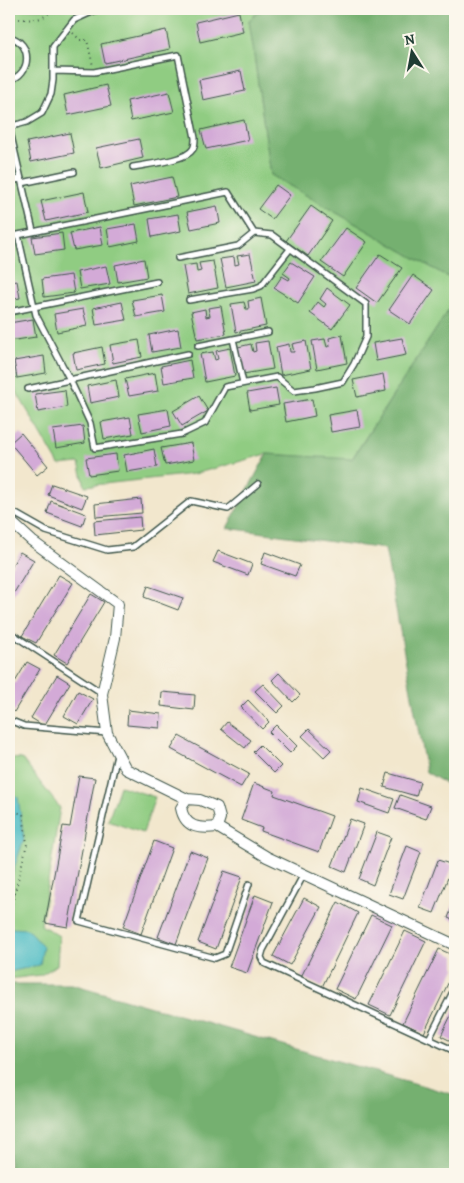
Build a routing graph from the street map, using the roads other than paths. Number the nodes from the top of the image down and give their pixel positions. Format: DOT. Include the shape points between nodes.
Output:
graph roads {
  1 [pos="126,9"];
  2 [pos="9,37"];
  3 [pos="53,71"];
  4 [pos="9,80"];
  5 [pos="9,127"];
  6 [pos="133,167"];
  7 [pos="74,172"];
  8 [pos="9,181"];
  9 [pos="22,181"];
  10 [pos="34,231"];
  11 [pos="254,234"];
  12 [pos="18,235"];
  13 [pos="9,237"];
  14 [pos="290,249"];
  15 [pos="178,258"];
  16 [pos="157,282"];
  17 [pos="189,300"];
  18 [pos="35,308"];
  19 [pos="9,312"];
  20 [pos="268,332"];
  21 [pos="233,339"];
  22 [pos="198,346"];
  23 [pos="188,354"];
  24 [pos="70,380"];
  25 [pos="243,383"];
  26 [pos="28,389"];
  27 [pos="258,484"];
  28 [pos="9,510"];
  29 [pos="9,520"];
  30 [pos="9,632"];
  31 [pos="102,694"];
  32 [pos="9,720"];
  33 [pos="107,733"];
  34 [pos="117,752"];
  35 [pos="187,799"];
  36 [pos="217,827"];
  37 [pos="304,874"];
  38 [pos="248,884"];
  39 [pos="455,946"];
  40 [pos="455,988"];
  41 [pos="429,1039"];
  42 [pos="455,1051"];
  1 -- 3 [label="lane" via="96,10 74,20 54,47"];
  2 -- 4 [label="lane" via="20,42 27,62 20,75"];
  3 -- 5 [label="lane" via="51,94 42,113"];
  3 -- 6 [label="lane" via="94,72 178,55 195,138 194,147 184,156"];
  5 -- 9 [label="lane"];
  7 -- 9 [label="lane"];
  8 -- 9 [label="lane"];
  9 -- 10 [label="lane"];
  10 -- 11 [label="lane" via="228,192"];
  10 -- 12 [label="lane"];
  11 -- 14 [label="lane" via="272,235"];
  11 -- 15 [label="lane" via="238,246"];
  12 -- 13 [label="lane"];
  12 -- 18 [label="lane"];
  14 -- 17 [label="lane" via="261,286"];
  14 -- 25 [label="lane" via="366,304 366,337 343,382 294,391 278,377"];
  16 -- 18 [label="lane"];
  18 -- 19 [label="lane"];
  18 -- 24 [label="lane"];
  20 -- 21 [label="lane"];
  21 -- 22 [label="lane"];
  21 -- 25 [label="lane"];
  23 -- 24 [label="lane"];
  24 -- 25 [label="lane" via="90,423 95,448 182,434 205,423 225,387"];
  24 -- 26 [label="lane"];
  27 -- 28 [label="lane" via="228,509 191,501 133,547 107,550 46,531"];
  29 -- 31 [label="street" via="32,541 118,604 115,638"];
  30 -- 31 [label="lane"];
  31 -- 33 [label="street"];
  32 -- 33 [label="lane" via="24,726"];
  33 -- 34 [label="street"];
  34 -- 35 [label="street" via="126,769"];
  34 -- 38 [label="lane" via="79,921 215,958 225,954"];
  35 -- 36 [label="street" via="217,807 220,818"];
  35 -- 36 [label="street" via="181,808 188,823 198,827"];
  36 -- 37 [label="street" via="267,857"];
  37 -- 39 [label="street"];
  37 -- 41 [label="lane" via="263,950 261,957 264,963"];
  40 -- 41 [label="lane"];
  41 -- 42 [label="lane"];
}
